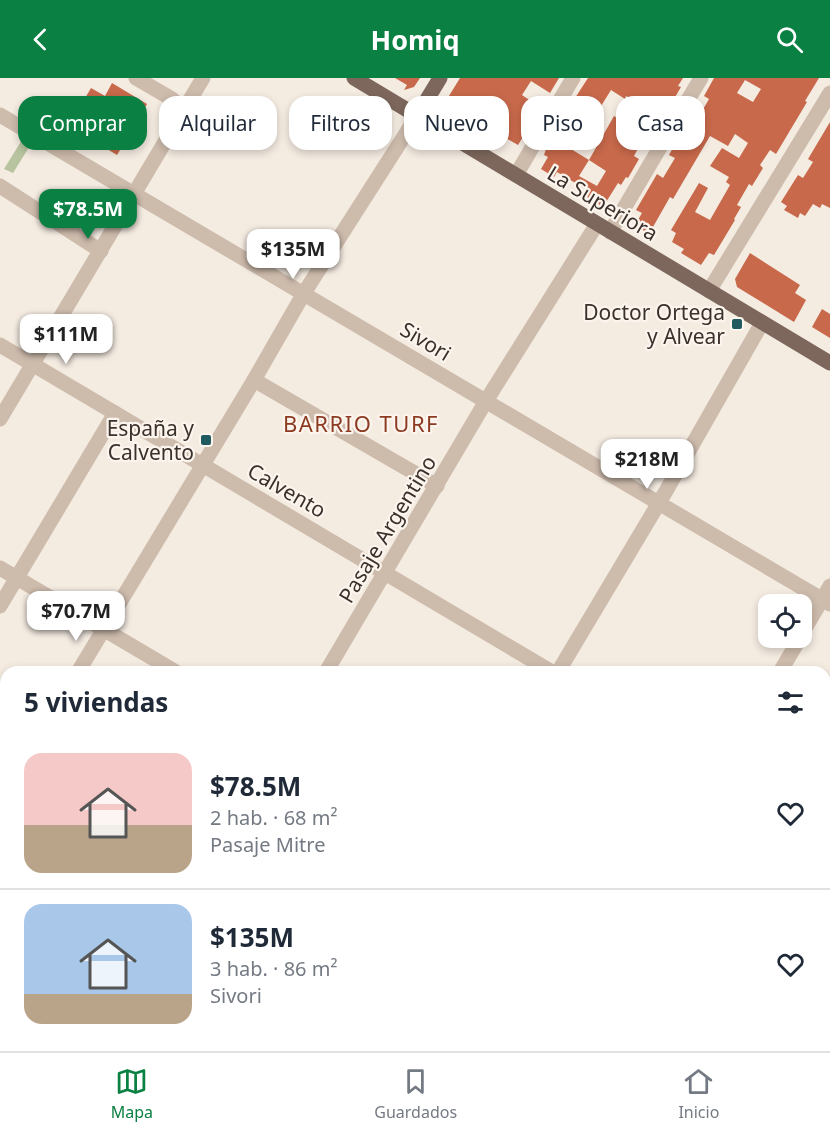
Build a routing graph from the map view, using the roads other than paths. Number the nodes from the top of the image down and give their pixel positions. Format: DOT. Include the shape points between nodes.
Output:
graph roads {
  1 [pos="136,78"];
  2 [pos="203,78"];
  3 [pos="354,78"];
  4 [pos="440,78"];
  5 [pos="573,78"];
  6 [pos="701,78"];
  7 [pos="830,93"];
  8 [pos="167,96"];
  9 [pos="193,96"];
  10 [pos="429,96"];
  11 [pos="404,108"];
  12 [pos="825,111"];
  13 [pos="0,115"];
  14 [pos="404,136"];
  15 [pos="161,150"];
  16 [pos="474,150"];
  17 [pos="516,175"];
  18 [pos="2,183"];
  19 [pos="135,193"];
  20 [pos="603,228"];
  21 [pos="101,251"];
  22 [pos="709,291"];
  23 [pos="304,293"];
  24 [pos="762,323"];
  25 [pos="0,345"];
  26 [pos="830,363"];
  27 [pos="33,365"];
  28 [pos="254,380"];
  29 [pos="486,401"];
  30 [pos="115,413"];
  31 [pos="0,419"];
  32 [pos="202,465"];
  33 [pos="437,486"];
  34 [pos="659,503"];
  35 [pos="0,568"];
  36 [pos="385,572"];
  37 [pos="17,577"];
  38 [pos="830,586"];
  39 [pos="826,602"];
  40 [pos="0,606"];
  41 [pos="812,620"];
  42 [pos="103,628"];
  43 [pos="793,648"];
  44 [pos="81,666"];
  45 [pos="166,666"];
  46 [pos="330,666"];
  47 [pos="542,666"];
  48 [pos="562,666"];
  49 [pos="783,666"];
  1 -- 8 [label="street"];
  2 -- 9 [label="street"];
  3 -- 11 [label="main road, La Superiora"];
  4 -- 10 [label="main road"];
  5 -- 17 [label="street"];
  6 -- 20 [label="street, Pasaje Argentino"];
  7 -- 12 [label="street"];
  12 -- 22 [label="street"];
  13 -- 19 [label="street, Sivori"];
  14 -- 23 [label="street"];
  15 -- 19 [label="street"];
  16 -- 17 [label="main road, La Superiora"];
  17 -- 20 [label="main road, La Superiora"];
  18 -- 21 [label="street"];
  19 -- 21 [label="street"];
  19 -- 23 [label="street, Sivori"];
  20 -- 22 [label="main road, La Superiora"];
  20 -- 29 [label="street, Pasaje Argentino"];
  21 -- 27 [label="street"];
  22 -- 24 [label="main road, La Superiora"];
  23 -- 28 [label="street"];
  23 -- 29 [label="street, Sivori"];
  24 -- 26 [label="main road, La Superiora"];
  24 -- 34 [label="street"];
  25 -- 27 [label="street, Calvento"];
  27 -- 30 [label="street, Calvento"];
  27 -- 31 [label="street"];
  28 -- 32 [label="street"];
  28 -- 33 [label="street"];
  29 -- 33 [label="street, Pasaje Argentino"];
  29 -- 34 [label="street, Sivori"];
  30 -- 32 [label="street, Calvento"];
  30 -- 37 [label="street"];
  32 -- 36 [label="street, Calvento"];
  32 -- 42 [label="street"];
  33 -- 36 [label="street, Pasaje Argentino"];
  34 -- 39 [label="street, Sivori"];
  34 -- 48 [label="street"];
  35 -- 37 [label="street"];
  36 -- 46 [label="street, Pasaje Argentino"];
  36 -- 47 [label="street, Calvento"];
  37 -- 40 [label="street"];
  37 -- 42 [label="street"];
  38 -- 39 [label="street"];
  39 -- 41 [label="street"];
  42 -- 44 [label="street"];
  42 -- 45 [label="street"];
  43 -- 49 [label="street"];
}
